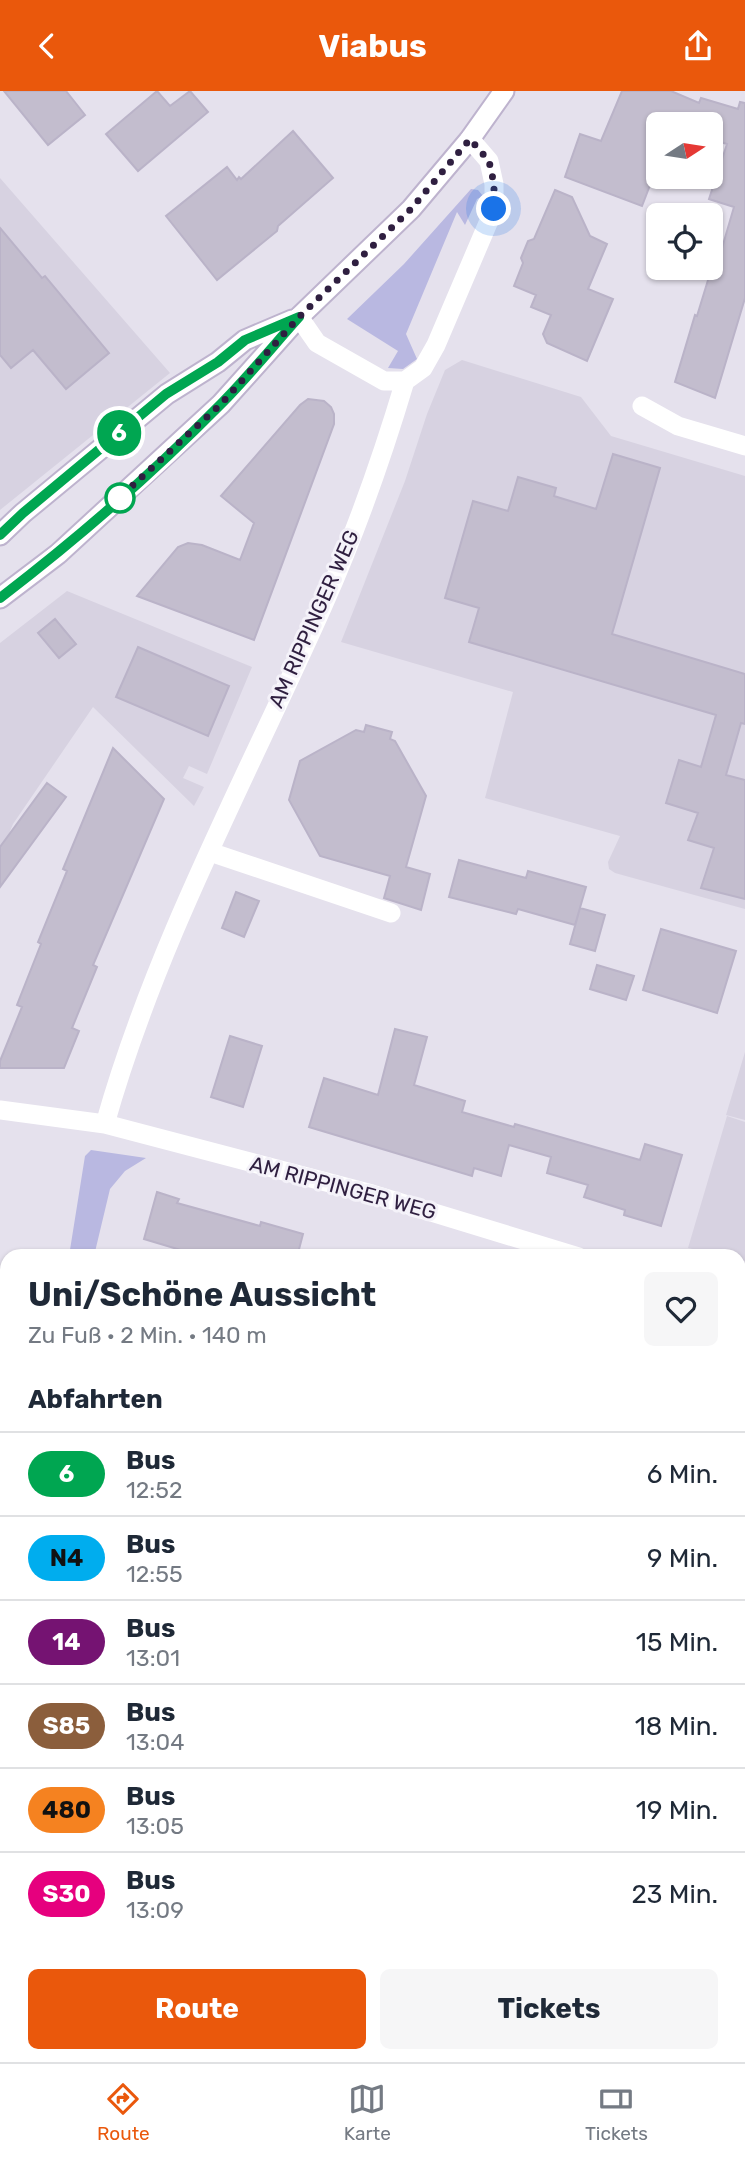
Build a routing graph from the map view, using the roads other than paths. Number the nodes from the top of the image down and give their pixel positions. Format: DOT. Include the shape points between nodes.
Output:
graph roads {
  1 [pos="505,91"];
  2 [pos="470,139"];
  3 [pos="299,317"];
  4 [pos="405,381"];
  5 [pos="642,406"];
  6 [pos="744,441"];
  7 [pos="0,535"];
  8 [pos="0,598"];
  9 [pos="210,852"];
  10 [pos="391,913"];
  11 [pos="0,1110"];
  12 [pos="105,1124"];
  13 [pos="552,1249"];
  1 -- 2 [label="street"];
  2 -- 3 [label="street" via="411,209"];
  2 -- 4 [label="street" via="489,161 494,209 436,345 423,368"];
  3 -- 4 [label="street" via="317,343 384,381"];
  3 -- 7 [label="street" via="245,340 166,394"];
  3 -- 8 [label="street" via="221,404 58,554"];
  4 -- 9 [label="street, AM RIPPINGER WEG" via="378,469 324,604"];
  5 -- 6 [label="street" via="678,426"];
  9 -- 10 [label="street"];
  9 -- 12 [label="street, AM RIPPINGER WEG" via="128,1048"];
  11 -- 12 [label="street, AM RIPPINGER WEG"];
  12 -- 13 [label="street, AM RIPPINGER WEG"];
}
